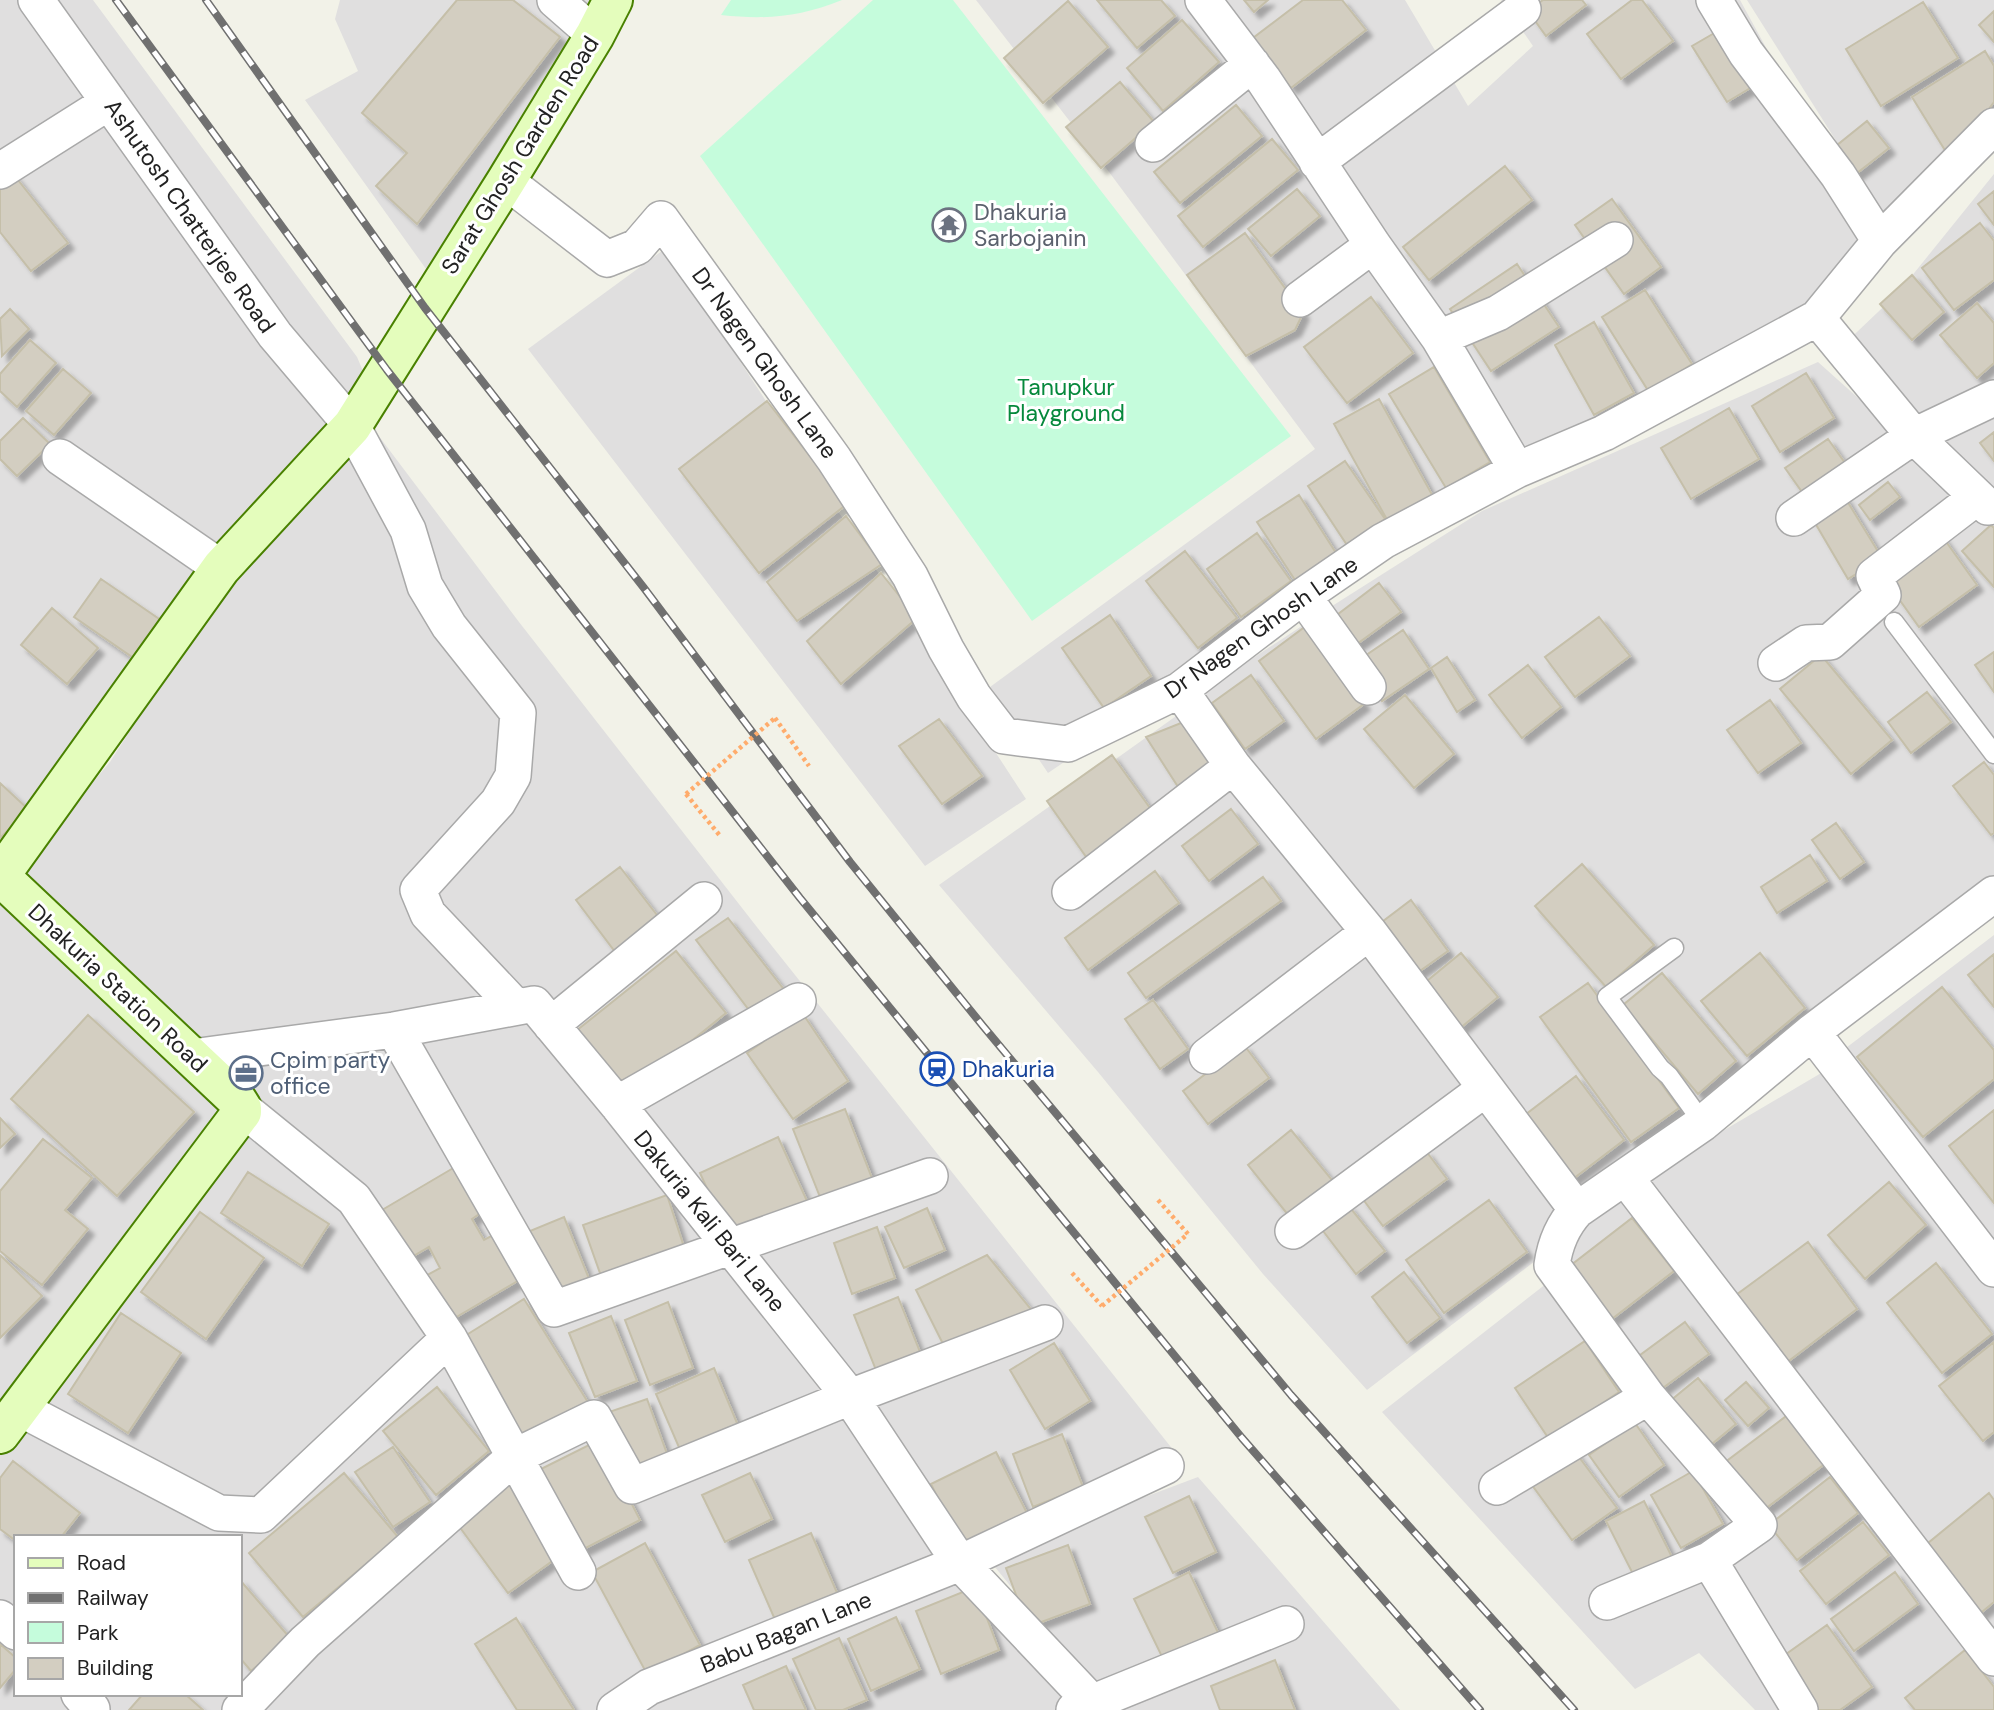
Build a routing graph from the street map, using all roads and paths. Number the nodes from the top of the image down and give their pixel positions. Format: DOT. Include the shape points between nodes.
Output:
graph roads {
  1 [pos="36,0"];
  2 [pos="555,0"];
  3 [pos="613,0"];
  4 [pos="1203,0"];
  5 [pos="1714,0"];
  6 [pos="1523,9"];
  7 [pos="596,35"];
  8 [pos="1252,64"];
  9 [pos="109,102"];
  10 [pos="1994,126"];
  11 [pos="1153,144"];
  12 [pos="1317,162"];
  13 [pos="0,172"];
  14 [pos="506,181"];
  15 [pos="1615,240"];
  16 [pos="1880,241"];
  17 [pos="1373,245"];
  18 [pos="1300,299"];
  19 [pos="425,308"];
  20 [pos="1817,318"];
  21 [pos="1439,338"];
  22 [pos="1994,398"];
  23 [pos="352,426"];
  24 [pos="1914,436"];
  25 [pos="60,457"];
  26 [pos="1517,470"];
  27 [pos="1985,502"];
  28 [pos="1794,518"];
  29 [pos="221,568"];
  30 [pos="1303,596"];
  31 [pos="1894,622"];
  32 [pos="1776,663"];
  33 [pos="1368,687"];
  34 [pos="1180,690"];
  35 [pos="1994,754"];
  36 [pos="1233,765"];
  37 [pos="808,766"];
  38 [pos="721,837"];
  39 [pos="0,876"];
  40 [pos="1070,892"];
  41 [pos="1994,894"];
  42 [pos="704,900"];
  43 [pos="1369,932"];
  44 [pos="1674,948"];
  45 [pos="797,1002"];
  46 [pos="516,1007"];
  47 [pos="551,1025"];
  48 [pos="394,1030"];
  49 [pos="1812,1032"];
  50 [pos="1207,1056"];
  51 [pos="191,1057"];
  52 [pos="1485,1090"];
  53 [pos="617,1104"];
  54 [pos="242,1108"];
  55 [pos="1703,1123"];
  56 [pos="930,1176"];
  57 [pos="1625,1177"];
  58 [pos="1158,1200"];
  59 [pos="1577,1210"];
  60 [pos="1293,1231"];
  61 [pos="731,1247"];
  62 [pos="1994,1269"];
  63 [pos="1072,1273"];
  64 [pos="1045,1323"];
  65 [pos="449,1338"];
  66 [pos="850,1397"];
  67 [pos="1648,1397"];
  68 [pos="10,1421"];
  69 [pos="514,1457"];
  70 [pos="1166,1466"];
  71 [pos="1497,1487"];
  72 [pos="1709,1560"];
  73 [pos="960,1563"];
  74 [pos="578,1572"];
  75 [pos="1607,1602"];
  76 [pos="0,1618"];
  77 [pos="1286,1624"];
  78 [pos="14,1630"];
  79 [pos="1994,1658"];
  80 [pos="254,1705"];
  81 [pos="1088,1707"];
  82 [pos="615,1710"];
  83 [pos="1800,1710"];
  1 -- 9 [label="street, Ashutosh Chatterjee Road"];
  2 -- 7 [label="street"];
  3 -- 7 [label="street, Sarat Ghosh Garden Road"];
  4 -- 8 [label="street"];
  5 -- 16 [label="street"];
  6 -- 12 [label="street"];
  7 -- 14 [label="street, Sarat Ghosh Garden Road"];
  8 -- 11 [label="street"];
  8 -- 12 [label="street"];
  9 -- 13 [label="street"];
  9 -- 23 [label="street, Ashutosh Chatterjee Road" via="275,335"];
  10 -- 16 [label="street, Dr Nagen Ghosh Lane"];
  12 -- 17 [label="street"];
  14 -- 19 [label="street, Sarat Ghosh Garden Road"];
  14 -- 34 [label="street, Dr Nagen Ghosh Lane" via="607,259 637,247 661,219 834,459 910,576 974,697 1004,736 1068,744"];
  15 -- 21 [label="street" via="1499,313"];
  16 -- 20 [label="street, Dr Nagen Ghosh Lane"];
  17 -- 18 [label="street"];
  17 -- 21 [label="street"];
  19 -- 23 [label="street, Dhakuria Station Road"];
  20 -- 24 [label="street"];
  20 -- 26 [label="street, Dr Nagen Ghosh Lane" via="1604,433"];
  21 -- 26 [label="street"];
  22 -- 24 [label="street"];
  23 -- 29 [label="street, Dhakuria Station Road"];
  23 -- 46 [label="street, Ashutosh Chatterjee Road" via="408,530 425,586 449,626 518,713 513,776 498,802 418,890 428,914"];
  24 -- 27 [label="street"];
  24 -- 28 [label="street"];
  25 -- 29 [label="street"];
  26 -- 30 [label="street, Dr Nagen Ghosh Lane" via="1383,541"];
  27 -- 32 [label="street" via="1874,576 1883,595 1830,642 1806,643"];
  29 -- 39 [label="street, Dhakuria Station Road"];
  30 -- 33 [label="street"];
  30 -- 34 [label="street, Dr Nagen Ghosh Lane"];
  31 -- 35 [label="lane"];
  34 -- 36 [label="street"];
  36 -- 40 [label="street"];
  36 -- 43 [label="street"];
  37 -- 38 [label="path, bridge" via="775,718 686,794"];
  39 -- 51 [label="street, Dhakuria Station Road"];
  41 -- 49 [label="street"];
  42 -- 47 [label="street"];
  43 -- 50 [label="street"];
  43 -- 52 [label="street"];
  44 -- 55 [label="lane" via="1607,997"];
  45 -- 53 [label="street"];
  46 -- 47 [label="street, Dakuria Kali Bari Lane" via="534,1004"];
  46 -- 48 [label="street"];
  47 -- 53 [label="street, Dakuria Kali Bari Lane"];
  48 -- 51 [label="street"];
  48 -- 61 [label="street" via="554,1309"];
  49 -- 55 [label="street"];
  49 -- 62 [label="street"];
  51 -- 54 [label="street, Dhakuria Station Road"];
  52 -- 59 [label="street"];
  52 -- 60 [label="street"];
  53 -- 61 [label="street, Dakuria Kali Bari Lane"];
  54 -- 65 [label="street" via="354,1199"];
  54 -- 68 [label="street"];
  55 -- 57 [label="street"];
  56 -- 61 [label="street"];
  57 -- 59 [label="street"];
  57 -- 79 [label="street"];
  58 -- 63 [label="path, bridge" via="1188,1234 1102,1306"];
  59 -- 67 [label="street" via="1566,1222 1552,1265"];
  61 -- 66 [label="street, Dakuria Kali Bari Lane"];
  64 -- 66 [label="street"];
  65 -- 68 [label="street" via="261,1515 219,1513"];
  65 -- 69 [label="street"];
  66 -- 69 [label="street" via="632,1486 594,1418"];
  66 -- 73 [label="street, Dakuria Kali Bari Lane"];
  67 -- 71 [label="street"];
  67 -- 72 [label="street" via="1759,1525"];
  69 -- 74 [label="street"];
  69 -- 80 [label="street" via="305,1642"];
  70 -- 73 [label="street, Babu Bagan Lane"];
  72 -- 75 [label="street"];
  72 -- 83 [label="street"];
  73 -- 81 [label="street, Dakuria Kali Bari Lane"];
  73 -- 82 [label="street, Babu Bagan Lane" via="649,1687"];
  76 -- 78 [label="street"];
  77 -- 81 [label="street"];
}
